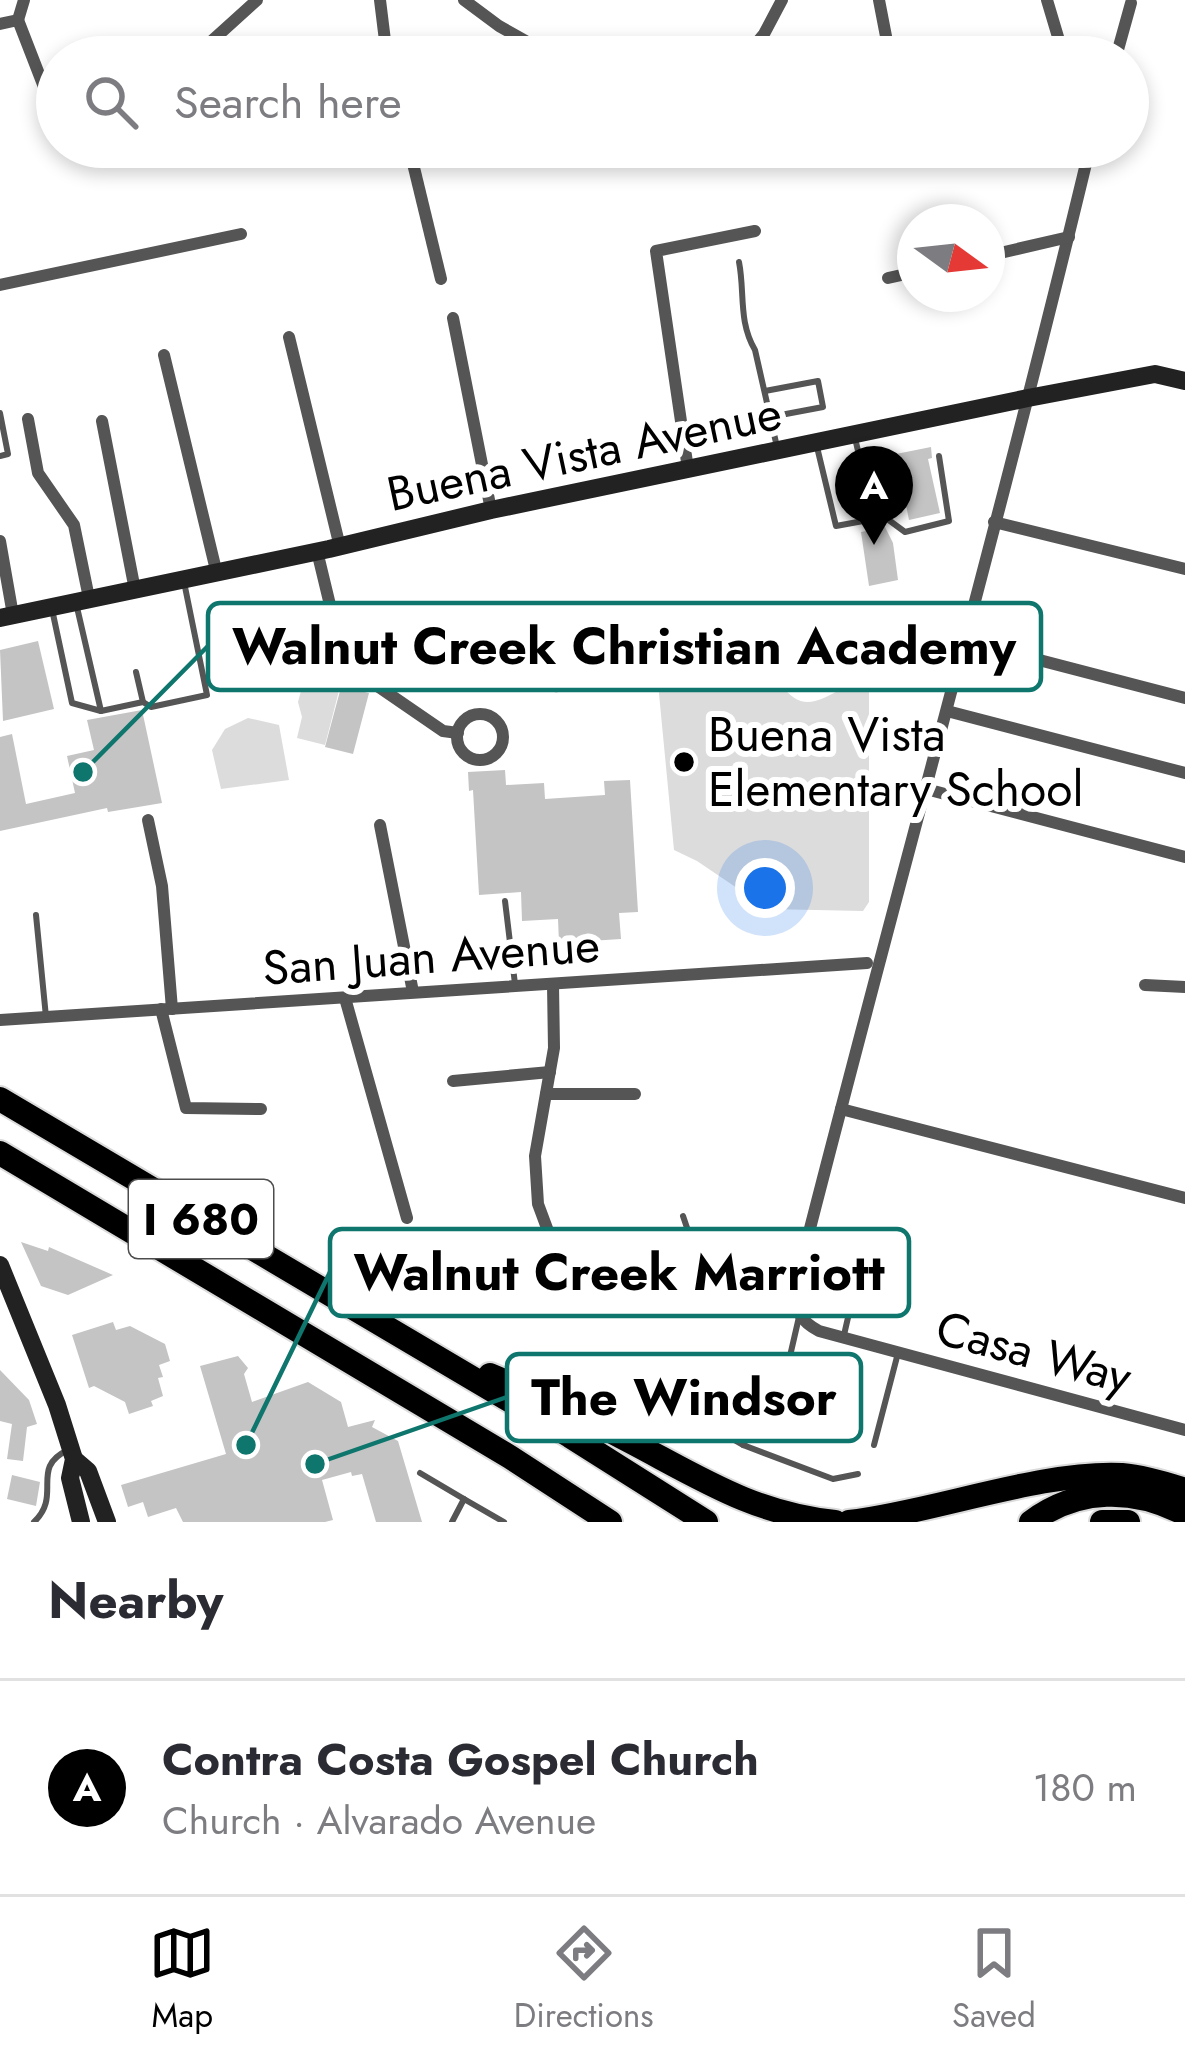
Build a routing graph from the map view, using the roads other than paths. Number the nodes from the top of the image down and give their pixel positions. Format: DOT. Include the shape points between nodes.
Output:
graph roads {
  1 [pos="24,0"];
  2 [pos="257,0"];
  3 [pos="380,0"];
  4 [pos="464,0"];
  5 [pos="782,0"];
  6 [pos="879,0"];
  7 [pos="1047,0"];
  8 [pos="1131,4"];
  9 [pos="18,20"];
  10 [pos="0,23"];
  11 [pos="217,36"];
  12 [pos="384,36"];
  13 [pos="517,36"];
  14 [pos="762,36"];
  15 [pos="886,36"];
  16 [pos="1058,36"];
  17 [pos="1122,36"];
  18 [pos="36,66"];
  19 [pos="414,168"];
  20 [pos="1085,168"];
  21 [pos="755,231"];
  22 [pos="241,234"];
  23 [pos="1069,237"];
  24 [pos="1005,252"];
  25 [pos="739,262"];
  26 [pos="897,276"];
  27 [pos="888,278"];
  28 [pos="441,279"];
  29 [pos="0,285"];
  30 [pos="453,318"];
  31 [pos="289,337"];
  32 [pos="164,355"];
  33 [pos="1185,382"];
  34 [pos="764,391"];
  35 [pos="1028,398"];
  36 [pos="0,413"];
  37 [pos="770,417"];
  38 [pos="28,418"];
  39 [pos="102,421"];
  40 [pos="854,434"];
  41 [pos="816,442"];
  42 [pos="777,450"];
  43 [pos="0,456"];
  44 [pos="939,456"];
  45 [pos="688,469"];
  46 [pos="491,510"];
  47 [pos="874,519"];
  48 [pos="994,522"];
  49 [pos="0,541"];
  50 [pos="340,547"];
  51 [pos="317,551"];
  52 [pos="1185,568"];
  53 [pos="216,570"];
  54 [pos="183,578"];
  55 [pos="135,590"];
  56 [pos="82,600"];
  57 [pos="52,607"];
  58 [pos="7,617"];
  59 [pos="966,641"];
  60 [pos="136,672"];
  61 [pos="1185,698"];
  62 [pos="143,702"];
  63 [pos="101,711"];
  64 [pos="947,711"];
  65 [pos="458,733"];
  66 [pos="1185,773"];
  67 [pos="926,789"];
  68 [pos="148,820"];
  69 [pos="380,825"];
  70 [pos="1185,857"];
  71 [pos="505,901"];
  72 [pos="36,915"];
  73 [pos="867,963"];
  74 [pos="1144,985"];
  75 [pos="554,986"];
  76 [pos="516,987"];
  77 [pos="1185,987"];
  78 [pos="412,992"];
  79 [pos="345,998"];
  80 [pos="167,1009"];
  81 [pos="46,1017"];
  82 [pos="0,1020"];
  83 [pos="550,1072"];
  84 [pos="453,1082"];
  85 [pos="546,1094"];
  86 [pos="635,1094"];
  87 [pos="1,1100"];
  88 [pos="261,1109"];
  89 [pos="841,1109"];
  90 [pos="0,1153"];
  91 [pos="1185,1198"];
  92 [pos="683,1216"];
  93 [pos="407,1218"];
  94 [pos="659,1238"];
  95 [pos="808,1240"];
  96 [pos="847,1243"];
  97 [pos="864,1248"];
  98 [pos="802,1259"];
  99 [pos="0,1265"];
  100 [pos="5,1291"];
  101 [pos="800,1317"];
  102 [pos="399,1337"];
  103 [pos="843,1338"];
  104 [pos="898,1352"];
  105 [pos="654,1395"];
  106 [pos="1185,1430"];
  107 [pos="743,1445"];
  108 [pos="874,1445"];
  109 [pos="72,1454"];
  110 [pos="510,1457"];
  111 [pos="420,1473"];
  112 [pos="858,1474"];
  113 [pos="1185,1490"];
  114 [pos="464,1498"];
  115 [pos="1185,1514"];
  116 [pos="34,1522"];
  117 [pos="81,1522"];
  118 [pos="107,1522"];
  119 [pos="452,1522"];
  120 [pos="504,1522"];
  121 [pos="581,1522"];
  122 [pos="610,1522"];
  123 [pos="706,1522"];
  124 [pos="835,1522"];
  125 [pos="849,1522"];
  126 [pos="1031,1522"];
  127 [pos="1102,1522"];
  128 [pos="1128,1522"];
  1 -- 9 [label="street"];
  2 -- 11 [label="street"];
  3 -- 12 [label="street"];
  4 -- 13 [label="street"];
  5 -- 14 [label="street"];
  6 -- 15 [label="street"];
  7 -- 16 [label="street"];
  8 -- 17 [label="street"];
  9 -- 10 [label="street"];
  9 -- 18 [label="street"];
  19 -- 28 [label="street"];
  20 -- 23 [label="street"];
  21 -- 45 [label="street" via="656,251"];
  22 -- 29 [label="street"];
  23 -- 24 [label="street"];
  23 -- 35 [label="street"];
  25 -- 34 [label="lane" via="743,316"];
  26 -- 27 [label="street"];
  30 -- 46 [label="street"];
  31 -- 50 [label="street"];
  32 -- 53 [label="street"];
  33 -- 35 [label="street, Buena Vista Avenue" via="1155,374"];
  34 -- 37 [label="lane"];
  34 -- 37 [label="lane" via="818,381 823,407"];
  35 -- 40 [label="street, Buena Vista Avenue"];
  35 -- 48 [label="street"];
  36 -- 43 [label="lane" via="8,454"];
  37 -- 42 [label="lane"];
  38 -- 56 [label="street" via="38,473 74,525"];
  39 -- 55 [label="street"];
  40 -- 41 [label="street, Buena Vista Avenue"];
  40 -- 47 [label="lane"];
  41 -- 42 [label="street, Buena Vista Avenue"];
  41 -- 47 [label="lane" via="836,526"];
  42 -- 45 [label="street, Buena Vista Avenue"];
  44 -- 47 [label="lane" via="949,520 905,532"];
  45 -- 46 [label="street, Buena Vista Avenue"];
  46 -- 50 [label="street, Buena Vista Avenue"];
  48 -- 52 [label="street"];
  48 -- 59 [label="street"];
  49 -- 58 [label="street"];
  50 -- 51 [label="street, Buena Vista Avenue"];
  51 -- 53 [label="street, Buena Vista Avenue"];
  51 -- 65 [label="street" via="344,663"];
  53 -- 54 [label="street, Buena Vista Avenue"];
  54 -- 55 [label="street, Buena Vista Avenue"];
  54 -- 62 [label="lane" via="207,695"];
  55 -- 56 [label="street, Buena Vista Avenue"];
  56 -- 57 [label="street, Buena Vista Avenue"];
  56 -- 63 [label="lane"];
  57 -- 58 [label="street, Buena Vista Avenue"];
  57 -- 63 [label="lane" via="72,703"];
  59 -- 61 [label="street"];
  59 -- 64 [label="street"];
  60 -- 62 [label="lane"];
  62 -- 63 [label="lane"];
  64 -- 66 [label="street"];
  64 -- 67 [label="street"];
  67 -- 70 [label="street"];
  67 -- 89 [label="street"];
  68 -- 80 [label="street" via="162,886"];
  69 -- 78 [label="street"];
  71 -- 76 [label="lane"];
  72 -- 81 [label="lane"];
  73 -- 75 [label="street, San Juan Avenue"];
  74 -- 77 [label="street"];
  75 -- 76 [label="street, San Juan Avenue"];
  75 -- 83 [label="street"];
  76 -- 78 [label="street, San Juan Avenue"];
  78 -- 79 [label="street, San Juan Avenue"];
  79 -- 80 [label="street, San Juan Avenue"];
  79 -- 93 [label="street"];
  80 -- 81 [label="street, San Juan Avenue"];
  80 -- 88 [label="street" via="186,1108"];
  81 -- 82 [label="street, San Juan Avenue"];
  83 -- 84 [label="street"];
  83 -- 85 [label="street"];
  85 -- 86 [label="street"];
  85 -- 94 [label="street" via="535,1156 538,1204 563,1260 578,1263"];
  87 -- 102 [label="highway, I 680"];
  89 -- 91 [label="street"];
  89 -- 95 [label="street"];
  90 -- 110 [label="highway, I 680"];
  92 -- 98 [label="lane" via="700,1266 774,1243"];
  95 -- 96 [label="lane"];
  95 -- 98 [label="street"];
  97 -- 103 [label="lane"];
  98 -- 101 [label="street" via="794,1291"];
  99 -- 100 [label="street"];
  100 -- 109 [label="street"];
  101 -- 103 [label="street, Casa Way"];
  101 -- 107 [label="lane" via="790,1356"];
  102 -- 123 [label="highway, I 680"];
  102 -- 124 [label="highway" via="558,1403 746,1504"];
  103 -- 104 [label="street, Casa Way"];
  104 -- 106 [label="street, Casa Way"];
  104 -- 108 [label="lane"];
  105 -- 107 [label="lane"];
  107 -- 112 [label="lane" via="832,1479"];
  109 -- 116 [label="lane" via="50,1460 49,1500"];
  109 -- 117 [label="street"];
  109 -- 118 [label="street" via="88,1471"];
  110 -- 121 [label="highway"];
  110 -- 122 [label="highway, I 680"];
  111 -- 114 [label="lane"];
  113 -- 125 [label="highway" via="1120,1475 1082,1477"];
  114 -- 119 [label="lane"];
  114 -- 120 [label="lane"];
  115 -- 126 [label="highway" via="1110,1493 1078,1498"];
  127 -- 128 [label="highway"];
}
